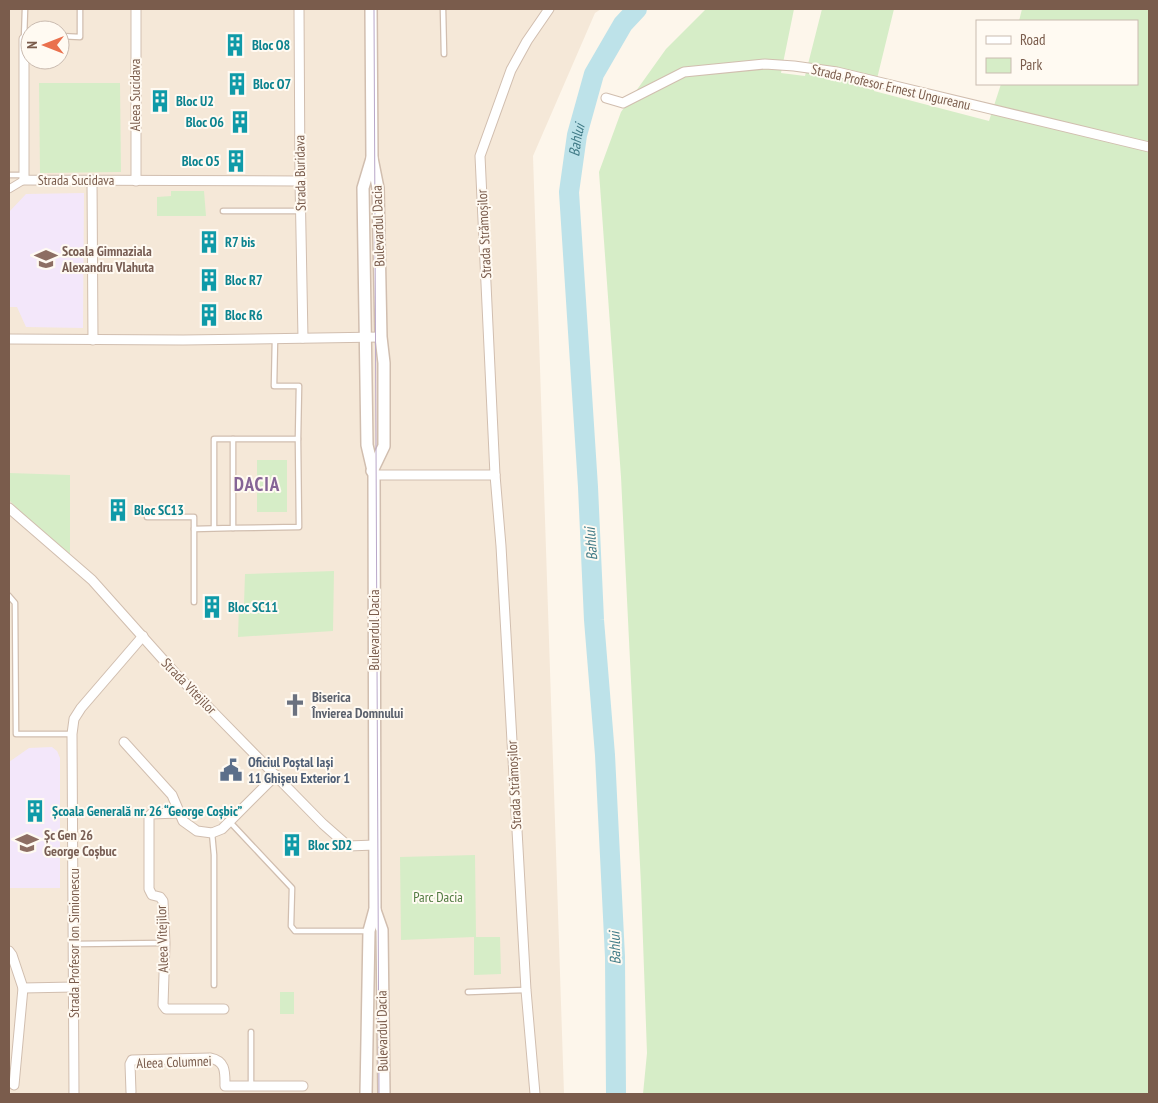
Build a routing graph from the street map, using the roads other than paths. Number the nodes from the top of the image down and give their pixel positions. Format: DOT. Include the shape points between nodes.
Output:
graph roads {
  1 [pos="80,9"];
  2 [pos="136,9"];
  3 [pos="299,9"];
  4 [pos="371,9"];
  5 [pos="443,9"];
  6 [pos="549,9"];
  7 [pos="70,36"];
  8 [pos="444,54"];
  9 [pos="26,70"];
  10 [pos="606,98"];
  11 [pos="1149,147"];
  12 [pos="372,158"];
  13 [pos="9,175"];
  14 [pos="24,178"];
  15 [pos="92,180"];
  16 [pos="136,181"];
  17 [pos="300,181"];
  18 [pos="9,189"];
  19 [pos="223,211"];
  20 [pos="300,211"];
  21 [pos="364,337"];
  22 [pos="381,337"];
  23 [pos="303,338"];
  24 [pos="9,339"];
  25 [pos="275,339"];
  26 [pos="93,340"];
  27 [pos="233,439"];
  28 [pos="298,439"];
  29 [pos="373,473"];
  30 [pos="495,475"];
  31 [pos="9,508"];
  32 [pos="147,517"];
  33 [pos="194,528"];
  34 [pos="214,528"];
  35 [pos="233,528"];
  36 [pos="9,596"];
  37 [pos="194,602"];
  38 [pos="142,636"];
  39 [pos="72,734"];
  40 [pos="124,742"];
  41 [pos="276,775"];
  42 [pos="178,813"];
  43 [pos="230,822"];
  44 [pos="212,833"];
  45 [pos="375,845"];
  46 [pos="375,909"];
  47 [pos="382,930"];
  48 [pos="369,931"];
  49 [pos="165,943"];
  50 [pos="74,944"];
  51 [pos="9,951"];
  52 [pos="214,986"];
  53 [pos="74,987"];
  54 [pos="23,988"];
  55 [pos="526,990"];
  56 [pos="468,992"];
  57 [pos="224,1009"];
  58 [pos="251,1032"];
  59 [pos="14,1086"];
  60 [pos="251,1086"];
  61 [pos="303,1086"];
  62 [pos="225,1090"];
  63 [pos="131,1092"];
  64 [pos="74,1094"];
  65 [pos="366,1094"];
  66 [pos="384,1094"];
  67 [pos="535,1094"];
  1 -- 7 [label="lane" via="80,37"];
  2 -- 16 [label="street, Aleea Sucidava"];
  3 -- 17 [label="street, Strada Buridava"];
  4 -- 12 [label="street, Bulevardul Dacia"];
  5 -- 8 [label="lane"];
  6 -- 30 [label="street, Strada Strămoșilor" via="511,70 480,156"];
  9 -- 14 [label="street, Strada Sucidava"];
  10 -- 11 [label="street, Strada Profesor Ernest Ungureanu" via="623,103 684,72 765,64 794,66 837,72"];
  12 -- 21 [label="street, Bulevardul Dacia" via="363,188"];
  12 -- 22 [label="street, Bulevardul Dacia" via="378,188"];
  13 -- 14 [label="lane"];
  14 -- 15 [label="street, Strada Sucidava"];
  14 -- 18 [label="street"];
  15 -- 16 [label="street, Strada Sucidava"];
  15 -- 26 [label="street"];
  16 -- 17 [label="street, Strada Sucidava"];
  17 -- 20 [label="street, Strada Buridava"];
  19 -- 20 [label="lane"];
  20 -- 23 [label="street, Strada Buridava"];
  21 -- 22 [label="street"];
  21 -- 23 [label="street"];
  21 -- 29 [label="street, Bulevardul Dacia" via="367,445"];
  22 -- 29 [label="street, Bulevardul Dacia" via="384,446"];
  23 -- 25 [label="street"];
  24 -- 26 [label="street"];
  25 -- 26 [label="street"];
  25 -- 28 [label="lane" via="274,386 299,386"];
  27 -- 28 [label="lane"];
  27 -- 34 [label="lane" via="214,439"];
  27 -- 35 [label="lane"];
  28 -- 35 [label="lane" via="299,528"];
  29 -- 30 [label="street"];
  29 -- 45 [label="street, Bulevardul Dacia"];
  30 -- 55 [label="street, Strada Strămoșilor"];
  31 -- 38 [label="street, Strada Vitejilor" via="92,580"];
  32 -- 33 [label="lane" via="194,518"];
  33 -- 34 [label="lane"];
  33 -- 37 [label="lane"];
  34 -- 35 [label="lane"];
  36 -- 39 [label="lane" via="15,603 16,734"];
  38 -- 39 [label="street, Strada Profesor Ion Simionescu" via="81,708 74,719"];
  38 -- 41 [label="street, Strada Vitejilor"];
  39 -- 50 [label="street, Strada Profesor Ion Simionescu"];
  40 -- 42 [label="street" via="166,787"];
  41 -- 43 [label="street"];
  41 -- 45 [label="street, Strada Vitejilor" via="348,846"];
  42 -- 44 [label="street" via="196,831"];
  42 -- 49 [label="street, Aleea Vitejilor" via="151,814 149,818 149,889 163,901"];
  43 -- 44 [label="street"];
  43 -- 48 [label="lane" via="292,888 290,926 295,931"];
  44 -- 52 [label="lane"];
  45 -- 46 [label="street, Bulevardul Dacia"];
  46 -- 47 [label="street, Bulevardul Dacia"];
  46 -- 48 [label="street, Bulevardul Dacia"];
  47 -- 48 [label="lane"];
  47 -- 66 [label="street, Bulevardul Dacia"];
  48 -- 65 [label="street, Bulevardul Dacia"];
  49 -- 50 [label="lane"];
  49 -- 57 [label="street, Aleea Vitejilor" via="163,1005 166,1009"];
  50 -- 53 [label="street, Strada Profesor Ion Simionescu"];
  51 -- 54 [label="street"];
  53 -- 54 [label="street"];
  53 -- 64 [label="street, Strada Profesor Ion Simionescu"];
  54 -- 59 [label="street"];
  55 -- 56 [label="lane"];
  55 -- 67 [label="street, Strada Strămoșilor"];
  58 -- 60 [label="lane"];
  60 -- 61 [label="street, Aleea Columnei"];
  60 -- 62 [label="street, Aleea Columnei"];
  62 -- 63 [label="street, Aleea Columnei" via="224,1069 217,1060 132,1060"];
}
